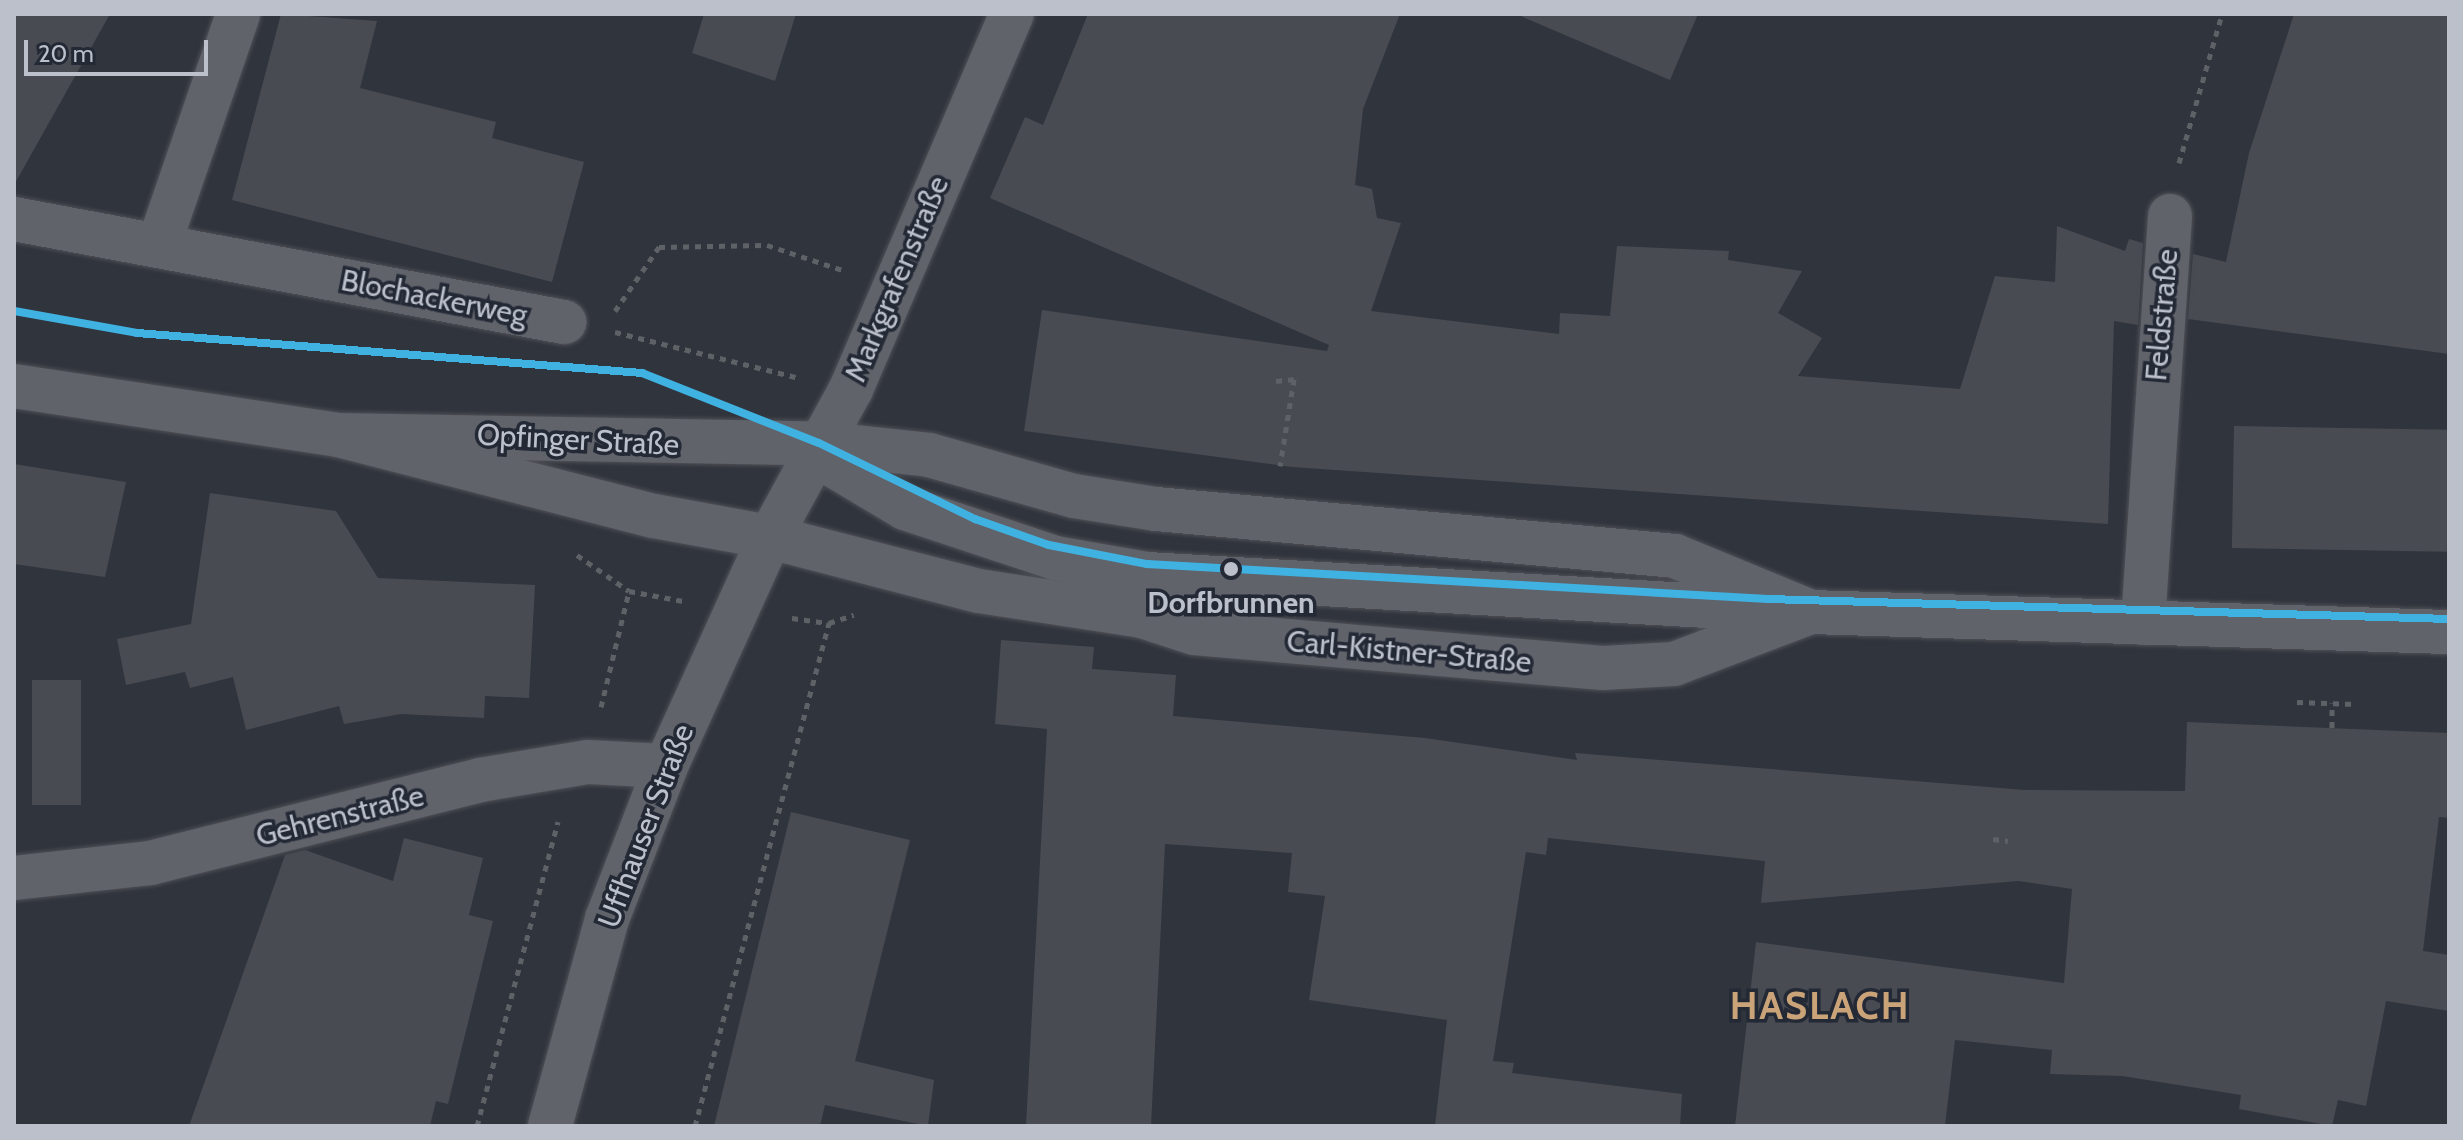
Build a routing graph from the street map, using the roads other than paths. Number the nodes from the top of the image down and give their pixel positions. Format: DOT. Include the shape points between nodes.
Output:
graph roads {
  1 [pos="238,14"];
  2 [pos="1012,14"];
  3 [pos="2170,216"];
  4 [pos="14,219"];
  5 [pos="159,244"];
  6 [pos="580,324"];
  7 [pos="14,386"];
  8 [pos="338,435"];
  9 [pos="816,448"];
  10 [pos="770,537"];
  11 [pos="1811,612"];
  12 [pos="2143,623"];
  13 [pos="2449,632"];
  14 [pos="666,766"];
  15 [pos="14,878"];
  16 [pos="550,1126"];
  1 -- 5 [label="street"];
  2 -- 9 [label="street, Markgrafenstraße" via="851,389"];
  3 -- 12 [label="street, Feldstraße"];
  4 -- 5 [label="street, Blochackerweg"];
  5 -- 6 [label="street, Blochackerweg"];
  7 -- 8 [label="street, Opfinger Straße"];
  8 -- 9 [label="street, Opfinger Straße"];
  8 -- 10 [label="street, Opfinger Straße" via="547,491"];
  9 -- 10 [label="street, Markgrafenstraße"];
  9 -- 11 [label="street, Carl-Kistner-Straße" via="929,455 1074,496 1675,556"];
  9 -- 11 [label="street" via="905,508 1055,558 1147,574"];
  10 -- 11 [label="street, Carl-Kistner-Straße" via="979,591 1142,616 1194,633 1603,668 1674,664"];
  10 -- 14 [label="street, Uffhauser Straße"];
  11 -- 12 [label="street, Carl-Kistner-Straße"];
  12 -- 13 [label="street, Carl-Kistner-Straße"];
  14 -- 15 [label="street, Gehrenstraße" via="588,762 480,780 150,863"];
  14 -- 16 [label="street, Uffhauser Straße" via="607,919"];
}
